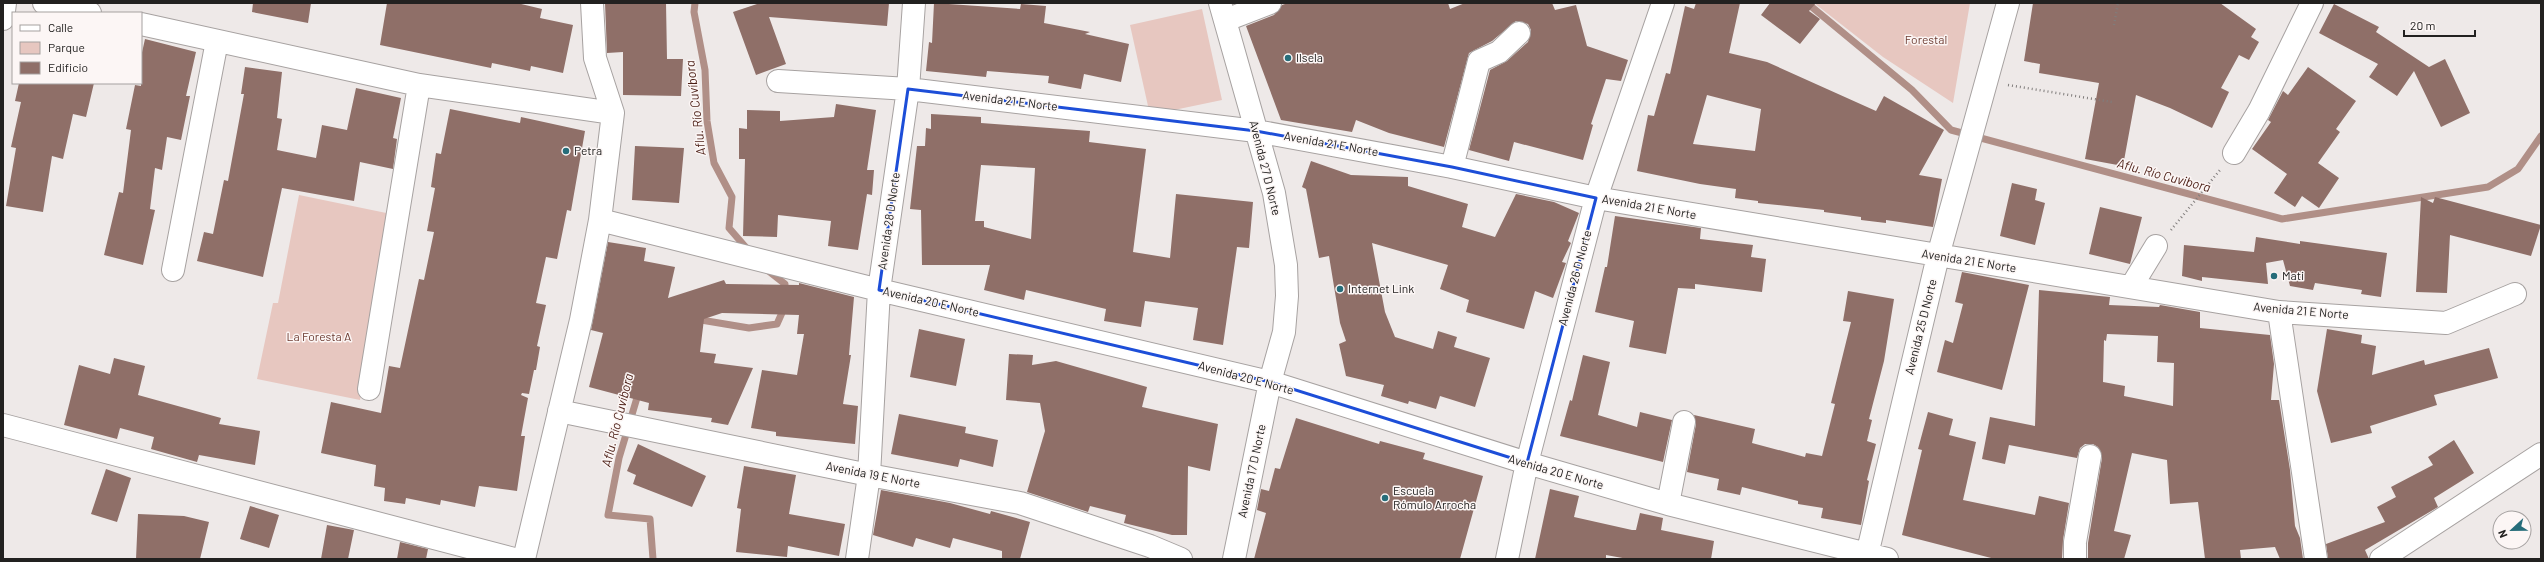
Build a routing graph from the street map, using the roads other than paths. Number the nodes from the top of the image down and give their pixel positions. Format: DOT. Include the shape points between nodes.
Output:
graph roads {
  1 [pos="5,3"];
  2 [pos="44,3"];
  3 [pos="592,3"];
  4 [pos="914,3"];
  5 [pos="1270,3"];
  6 [pos="1663,3"];
  7 [pos="2008,3"];
  8 [pos="2312,3"];
  9 [pos="85,12"];
  10 [pos="1223,12"];
  11 [pos="3,19"];
  12 [pos="142,24"];
  13 [pos="1519,33"];
  14 [pos="217,41"];
  15 [pos="778,81"];
  16 [pos="419,85"];
  17 [pos="908,89"];
  18 [pos="613,113"];
  19 [pos="1256,130"];
  20 [pos="2234,153"];
  21 [pos="1452,167"];
  22 [pos="1596,198"];
  23 [pos="600,220"];
  24 [pos="2156,246"];
  25 [pos="1938,256"];
  26 [pos="173,270"];
  27 [pos="2131,287"];
  28 [pos="879,290"];
  29 [pos="2515,294"];
  30 [pos="2278,312"];
  31 [pos="1270,382"];
  32 [pos="368,389"];
  33 [pos="559,411"];
  34 [pos="1684,422"];
  35 [pos="3,425"];
  36 [pos="2541,454"];
  37 [pos="2090,456"];
  38 [pos="1527,464"];
  39 [pos="869,475"];
  40 [pos="1668,504"];
  41 [pos="1873,557"];
  42 [pos="514,559"];
  43 [pos="524,559"];
  44 [pos="857,559"];
  45 [pos="1181,559"];
  46 [pos="1234,559"];
  47 [pos="1507,559"];
  48 [pos="2076,559"];
  49 [pos="2316,559"];
  50 [pos="2381,559"];
  1 -- 11 [label="street"];
  2 -- 9 [label="street"];
  3 -- 18 [label="street" via="595,58"];
  4 -- 17 [label="street, Avenida 28 D Norte"];
  5 -- 10 [label="street"];
  6 -- 22 [label="street, Avenida 26 D Norte"];
  7 -- 25 [label="street, Avenida 25 D Norte"];
  8 -- 20 [label="street" via="2259,111"];
  10 -- 19 [label="street, Avenida 27 D Norte"];
  12 -- 14 [label="street"];
  13 -- 21 [label="street" via="1499,52 1479,61"];
  14 -- 16 [label="street"];
  14 -- 26 [label="street"];
  15 -- 17 [label="street, Avenida 21 E Norte"];
  16 -- 18 [label="street"];
  16 -- 32 [label="street"];
  17 -- 19 [label="street, Avenida 21 E Norte"];
  17 -- 28 [label="street, Avenida 28 D Norte"];
  18 -- 23 [label="street"];
  19 -- 21 [label="street, Avenida 21 E Norte"];
  19 -- 31 [label="street, Avenida 27 D Norte" via="1274,193 1287,281 1284,332"];
  21 -- 22 [label="street, Avenida 21 E Norte"];
  22 -- 25 [label="street, Avenida 21 E Norte"];
  22 -- 38 [label="street, Avenida 26 D Norte"];
  23 -- 28 [label="street, Avenida 20 E Norte"];
  23 -- 33 [label="street" via="581,320"];
  24 -- 27 [label="street"];
  25 -- 27 [label="street, Avenida 21 E Norte"];
  25 -- 41 [label="street, Avenida 25 D Norte"];
  27 -- 30 [label="street, Avenida 21 E Norte"];
  28 -- 31 [label="street, Avenida 20 E Norte"];
  28 -- 39 [label="street, Avenida 28 D Norte"];
  29 -- 30 [label="street, Avenida 21 E Norte" via="2446,323"];
  30 -- 49 [label="street"];
  31 -- 38 [label="street, Avenida 20 E Norte"];
  31 -- 46 [label="street, Avenida 17 D Norte"];
  33 -- 39 [label="street, Avenida 19 E Norte"];
  33 -- 43 [label="street"];
  34 -- 40 [label="street"];
  35 -- 42 [label="street"];
  36 -- 50 [label="street"];
  37 -- 48 [label="street" via="2075,542"];
  38 -- 40 [label="street, Avenida 20 E Norte"];
  38 -- 47 [label="street, Avenida 26 D Norte"];
  39 -- 44 [label="street, Avenida 28 D Norte"];
  39 -- 45 [label="street, Avenida 19 E Norte" via="1020,503 1150,546"];
  40 -- 41 [label="street, Avenida 20 E Norte"];
}
